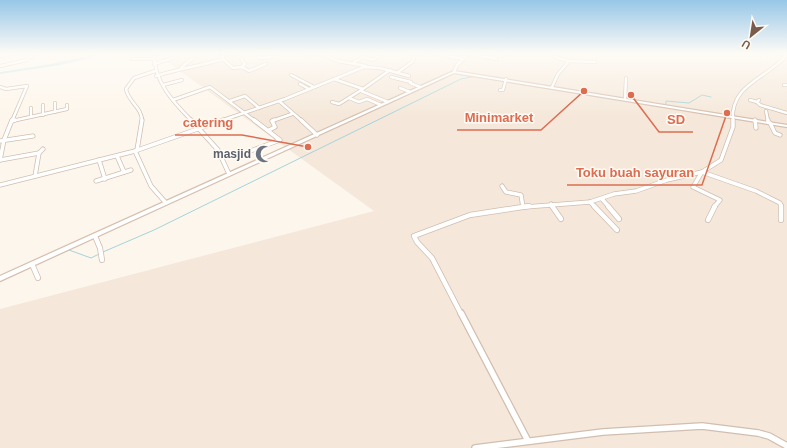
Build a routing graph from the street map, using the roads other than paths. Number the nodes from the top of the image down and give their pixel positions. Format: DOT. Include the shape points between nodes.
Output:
graph roads {
  1 [pos="146,74"];
  2 [pos="163,74"];
  3 [pos="345,74"];
  4 [pos="385,74"];
  5 [pos="403,74"];
  6 [pos="450,74"];
  7 [pos="466,74"];
  8 [pos="558,74"];
  9 [pos="763,74"];
  10 [pos="291,75"];
  11 [pos="156,76"];
  12 [pos="409,76"];
  13 [pos="391,77"];
  14 [pos="334,78"];
  15 [pos="626,78"];
  16 [pos="182,80"];
  17 [pos="505,80"];
  18 [pos="300,84"];
  19 [pos="163,85"];
  20 [pos="0,87"];
  21 [pos="314,87"];
  22 [pos="420,87"];
  23 [pos="552,87"];
  24 [pos="400,88"];
  25 [pos="309,89"];
  26 [pos="362,90"];
  27 [pos="500,90"];
  28 [pos="410,92"];
  29 [pos="349,98"];
  30 [pos="624,99"];
  31 [pos="173,100"];
  32 [pos="750,100"];
  33 [pos="230,101"];
  34 [pos="279,101"];
  35 [pos="55,102"];
  36 [pos="332,102"];
  37 [pos="388,102"];
  38 [pos="43,105"];
  39 [pos="67,105"];
  40 [pos="381,105"];
  41 [pos="32,108"];
  42 [pos="259,108"];
  43 [pos="19,111"];
  44 [pos="766,111"];
  45 [pos="55,112"];
  46 [pos="245,112"];
  47 [pos="787,113"];
  48 [pos="292,114"];
  49 [pos="43,115"];
  50 [pos="31,117"];
  51 [pos="733,117"];
  52 [pos="18,120"];
  53 [pos="755,120"];
  54 [pos="12,121"];
  55 [pos="769,123"];
  56 [pos="787,126"];
  57 [pos="756,128"];
  58 [pos="198,129"];
  59 [pos="269,130"];
  60 [pos="317,134"];
  61 [pos="780,135"];
  62 [pos="33,136"];
  63 [pos="2,141"];
  64 [pos="43,149"];
  65 [pos="136,151"];
  66 [pos="1,152"];
  67 [pos="40,153"];
  68 [pos="245,153"];
  69 [pos="117,156"];
  70 [pos="0,160"];
  71 [pos="99,160"];
  72 [pos="131,170"];
  73 [pos="124,172"];
  74 [pos="702,172"];
  75 [pos="229,174"];
  76 [pos="35,176"];
  77 [pos="105,179"];
  78 [pos="96,181"];
  79 [pos="0,185"];
  80 [pos="502,186"];
  81 [pos="602,199"];
  82 [pos="590,202"];
  83 [pos="166,203"];
  84 [pos="551,204"];
  85 [pos="523,207"];
  86 [pos="561,219"];
  87 [pos="619,219"];
  88 [pos="708,220"];
  89 [pos="781,220"];
  90 [pos="617,230"];
  91 [pos="95,236"];
  92 [pos="102,260"];
  93 [pos="32,264"];
  94 [pos="38,278"];
  95 [pos="0,279"];
  96 [pos="528,441"];
  97 [pos="787,446"];
  98 [pos="475,448"];
  1 -- 65 [label="street" via="134,78 126,89 128,98 141,112"];
  2 -- 11 [label="street"];
  3 -- 14 [label="street"];
  4 -- 26 [label="street"];
  5 -- 12 [label="street"];
  6 -- 22 [label="street"];
  7 -- 17 [label="street"];
  8 -- 23 [label="street"];
  9 -- 51 [label="street" via="743,90 735,102"];
  10 -- 21 [label="street"];
  11 -- 19 [label="street"];
  13 -- 22 [label="street" via="410,81"];
  14 -- 21 [label="street"];
  14 -- 26 [label="street"];
  15 -- 30 [label="street"];
  16 -- 19 [label="street"];
  17 -- 23 [label="street"];
  17 -- 27 [label="street" via="503,90"];
  18 -- 25 [label="street"];
  19 -- 31 [label="street"];
  20 -- 54 [label="street" via="27,86"];
  21 -- 25 [label="street"];
  22 -- 28 [label="street"];
  23 -- 30 [label="street"];
  24 -- 28 [label="street"];
  25 -- 34 [label="street"];
  26 -- 29 [label="street"];
  26 -- 37 [label="street"];
  28 -- 37 [label="street"];
  29 -- 36 [label="street" via="338,104"];
  29 -- 40 [label="street" via="359,102 367,99"];
  30 -- 51 [label="street"];
  31 -- 33 [label="street" via="209,87"];
  31 -- 58 [label="street"];
  32 -- 47 [label="street"];
  33 -- 42 [label="street" via="245,96"];
  33 -- 46 [label="street"];
  34 -- 42 [label="street"];
  34 -- 48 [label="street"];
  35 -- 45 [label="street"];
  37 -- 40 [label="street"];
  38 -- 49 [label="street"];
  39 -- 45 [label="street" via="67,109"];
  40 -- 60 [label="street"];
  41 -- 50 [label="street"];
  42 -- 46 [label="street"];
  43 -- 52 [label="street"];
  44 -- 55 [label="street"];
  45 -- 49 [label="street"];
  46 -- 58 [label="street"];
  46 -- 59 [label="street"];
  48 -- 59 [label="street" via="273,120 275,127"];
  48 -- 60 [label="street"];
  49 -- 50 [label="street"];
  50 -- 52 [label="street"];
  51 -- 53 [label="street"];
  51 -- 74 [label="street" via="733,127 721,160"];
  52 -- 54 [label="street"];
  53 -- 55 [label="street"];
  53 -- 57 [label="street"];
  54 -- 63 [label="street"];
  55 -- 56 [label="street"];
  55 -- 61 [label="street" via="775,134"];
  58 -- 65 [label="street"];
  58 -- 75 [label="street" via="218,148"];
  59 -- 68 [label="street" via="280,141"];
  60 -- 75 [label="street"];
  62 -- 63 [label="street"];
  63 -- 66 [label="street"];
  64 -- 67 [label="street"];
  65 -- 69 [label="street"];
  65 -- 83 [label="street" via="151,186"];
  66 -- 70 [label="street"];
  67 -- 70 [label="street"];
  67 -- 76 [label="street"];
  69 -- 71 [label="street"];
  69 -- 73 [label="street"];
  71 -- 76 [label="street"];
  71 -- 77 [label="street"];
  72 -- 73 [label="street"];
  73 -- 77 [label="street"];
  74 -- 81 [label="street" via="686,174"];
  74 -- 88 [label="street" via="693,187 720,200"];
  74 -- 89 [label="street" via="756,191 781,203"];
  75 -- 83 [label="street"];
  76 -- 79 [label="street"];
  77 -- 78 [label="street"];
  80 -- 85 [label="street" via="506,192 521,195"];
  81 -- 82 [label="street"];
  81 -- 87 [label="street"];
  82 -- 84 [label="street"];
  82 -- 90 [label="street"];
  83 -- 91 [label="street"];
  84 -- 85 [label="street"];
  84 -- 86 [label="street"];
  85 -- 96 [label="street" via="470,215 414,236 432,258"];
  91 -- 92 [label="street"];
  91 -- 93 [label="street"];
  93 -- 94 [label="street"];
  93 -- 95 [label="street"];
  96 -- 97 [label="street" via="602,432 702,426 758,433"];
  96 -- 98 [label="street"];
}
